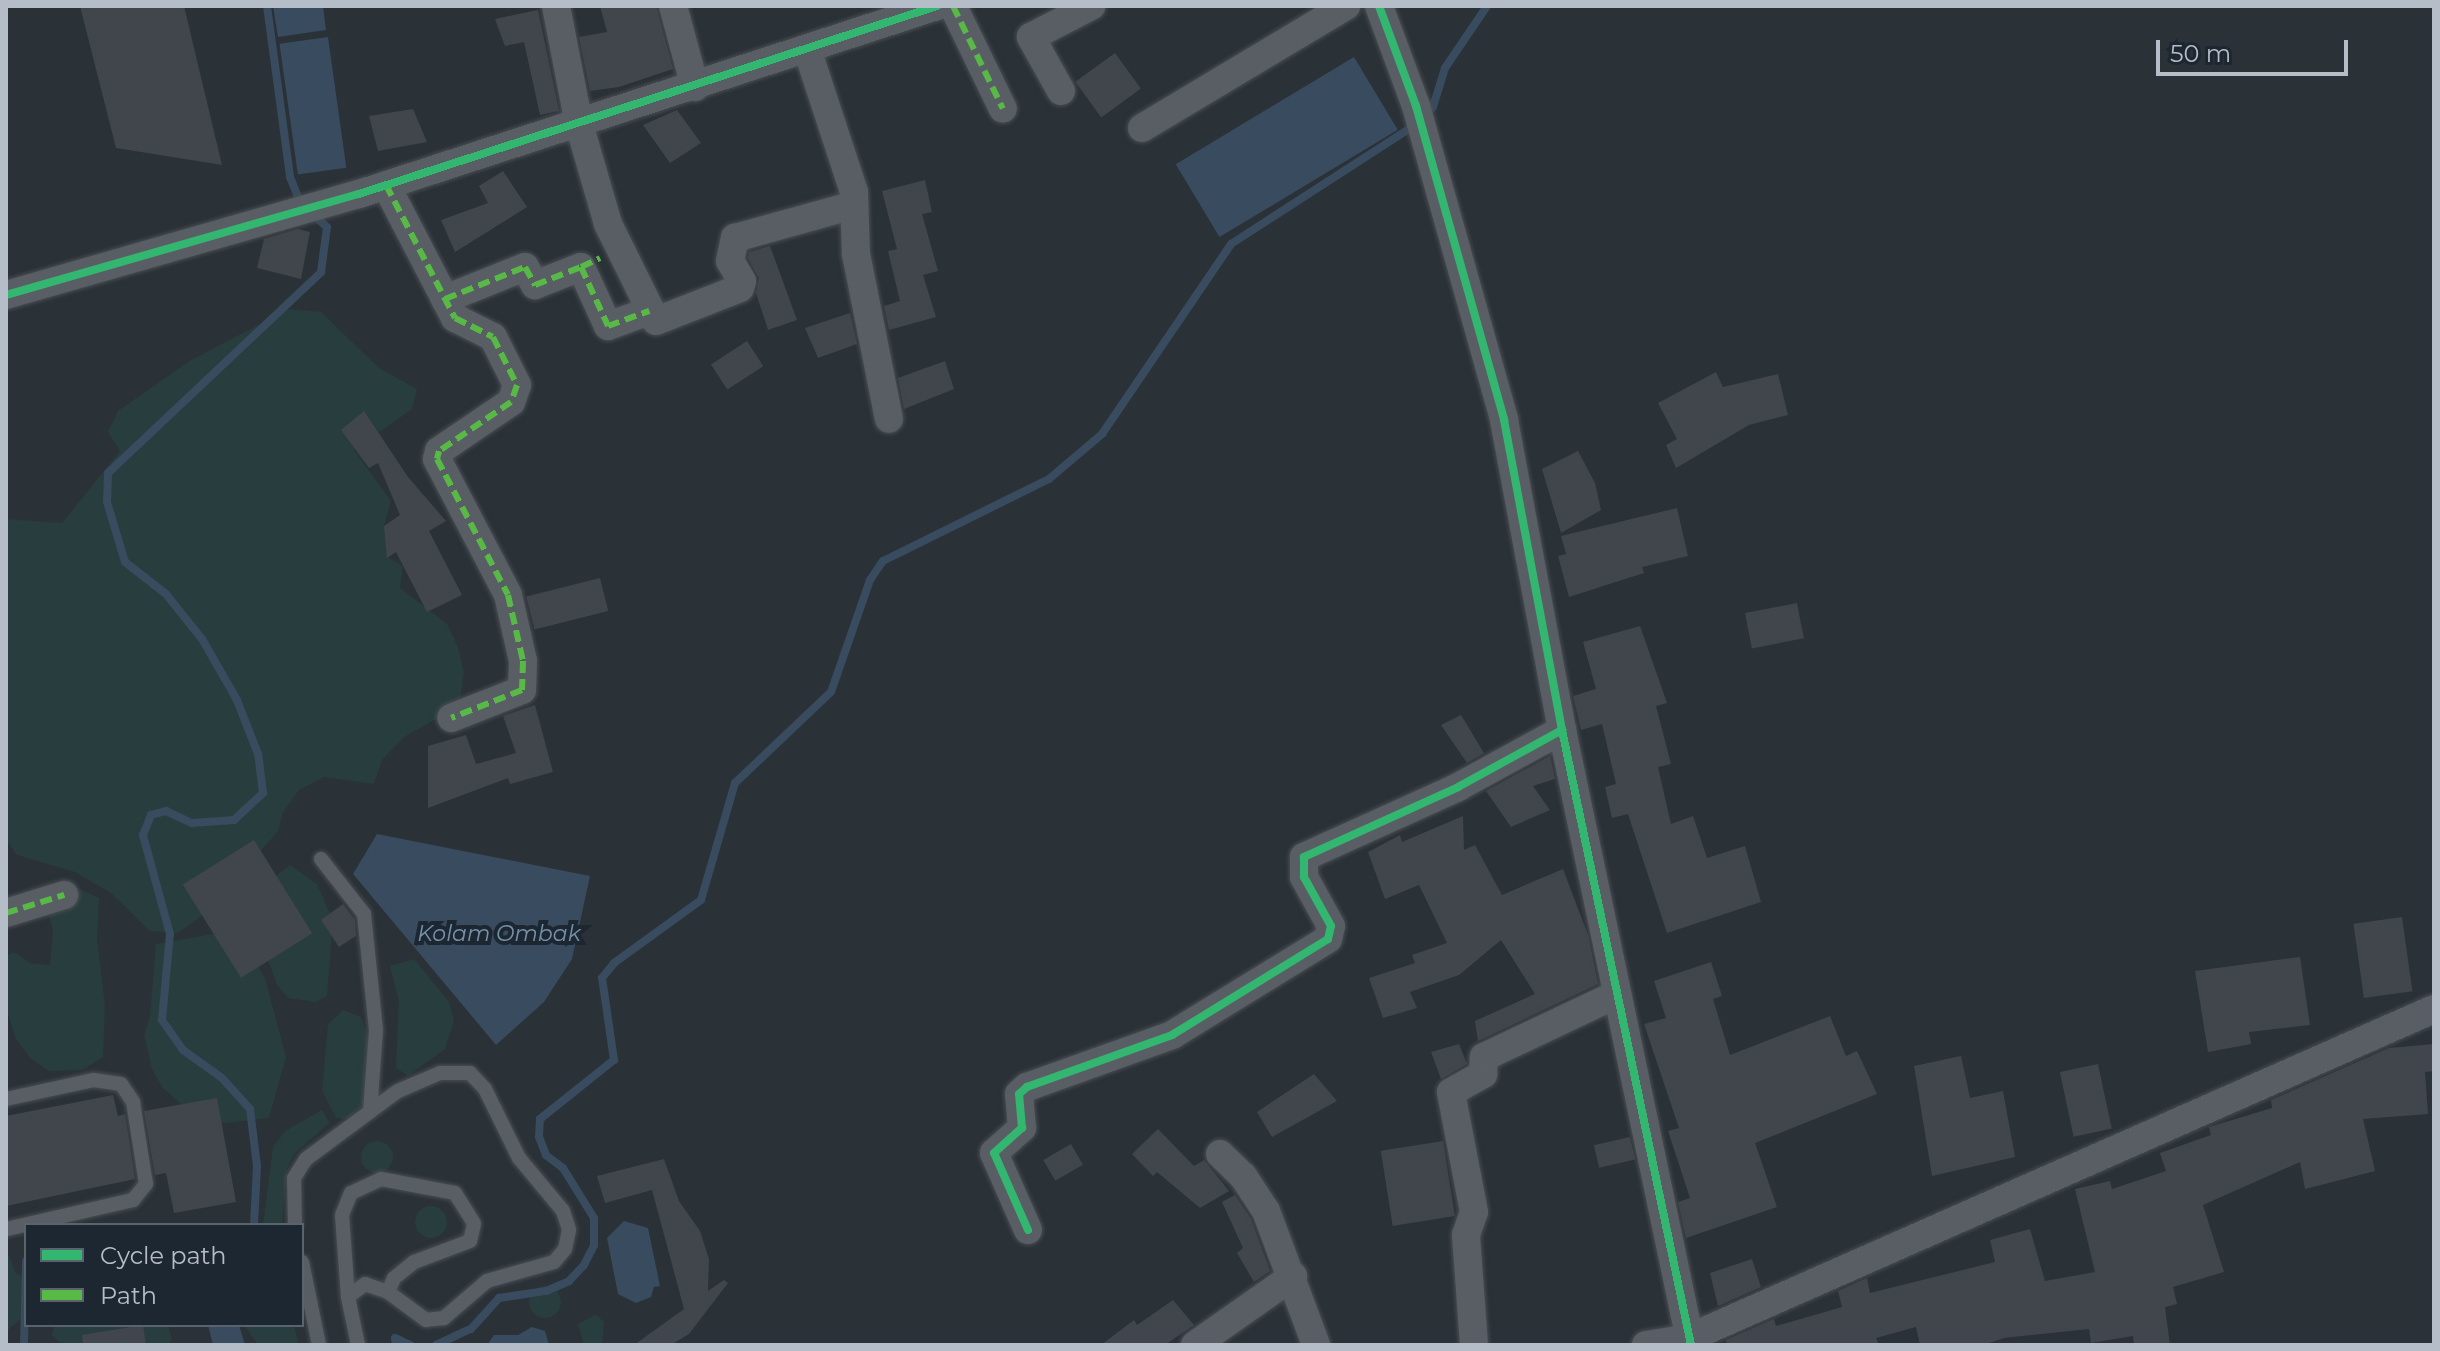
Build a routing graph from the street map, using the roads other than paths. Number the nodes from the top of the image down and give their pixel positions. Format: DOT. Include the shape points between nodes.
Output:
graph roads {
  1 [pos="556,6"];
  2 [pos="673,6"];
  3 [pos="937,6"];
  4 [pos="953,6"];
  5 [pos="1091,6"];
  6 [pos="1346,6"];
  7 [pos="1379,6"];
  8 [pos="808,52"];
  9 [pos="695,87"];
  10 [pos="1061,91"];
  11 [pos="1003,109"];
  12 [pos="579,124"];
  13 [pos="1142,128"];
  14 [pos="386,185"];
  15 [pos="854,205"];
  16 [pos="6,295"];
  17 [pos="445,299"];
  18 [pos="649,311"];
  19 [pos="889,419"];
  20 [pos="451,718"];
  21 [pos="1562,730"];
  22 [pos="321,859"];
  23 [pos="64,895"];
  24 [pos="6,913"];
  25 [pos="1617,994"];
  26 [pos="2434,1009"];
  27 [pos="6,1099"];
  28 [pos="370,1112"];
  29 [pos="1220,1154"];
  30 [pos="32,1223"];
  31 [pos="295,1223"];
  32 [pos="1028,1230"];
  33 [pos="304,1272"];
  34 [pos="1293,1276"];
  35 [pos="388,1292"];
  36 [pos="348,1297"];
  37 [pos="1690,1341"];
  38 [pos="319,1345"];
  39 [pos="358,1345"];
  40 [pos="1195,1345"];
  41 [pos="1316,1345"];
  42 [pos="1474,1345"];
  43 [pos="1646,1345"];
  1 -- 12 [label="street"];
  2 -- 9 [label="street"];
  3 -- 8 [label="street"];
  4 -- 11 [label="street"];
  5 -- 10 [label="street" via="1031,37"];
  6 -- 13 [label="street"];
  7 -- 21 [label="street" via="1419,118 1504,420"];
  8 -- 9 [label="street"];
  8 -- 15 [label="street"];
  9 -- 12 [label="street"];
  12 -- 14 [label="street"];
  12 -- 18 [label="street" via="608,224"];
  14 -- 16 [label="street"];
  14 -- 17 [label="street"];
  15 -- 18 [label="street" via="735,238 730,261 742,281 740,288 661,322"];
  15 -- 19 [label="street" via="856,254"];
  17 -- 18 [label="street" via="525,267 535,285 591,263 608,326"];
  17 -- 20 [label="street" via="455,318 493,337 517,385 511,402 439,451 437,459 508,595 524,679 514,697"];
  21 -- 25 [label="street"];
  21 -- 32 [label="street" via="1458,787 1304,857 1304,877 1331,926 1328,939 1172,1035 1019,1094 1022,1128 994,1153"];
  22 -- 28 [label="lane" via="364,914 376,1030"];
  23 -- 24 [label="street"];
  25 -- 37 [label="street"];
  25 -- 42 [label="street" via="1484,1057 1483,1074 1451,1092 1474,1212 1466,1235"];
  26 -- 37 [label="street"];
  27 -- 30 [label="lane" via="93,1080 121,1084 133,1102 146,1184 133,1200"];
  28 -- 31 [label="lane" via="306,1159 294,1178"];
  28 -- 35 [label="lane" via="398,1091 440,1073 470,1073 500,1110 519,1158 552,1194 569,1230 565,1249 554,1262 487,1281 444,1318 426,1320"];
  29 -- 34 [label="street" via="1256,1192"];
  33 -- 38 [label="lane"];
  34 -- 40 [label="street"];
  34 -- 41 [label="street"];
  35 -- 36 [label="lane" via="365,1284"];
  35 -- 36 [label="lane" via="394,1278 414,1262 470,1241 474,1224 455,1193 381,1179 351,1193 342,1215"];
  36 -- 39 [label="lane"];
  37 -- 43 [label="street"];
}
